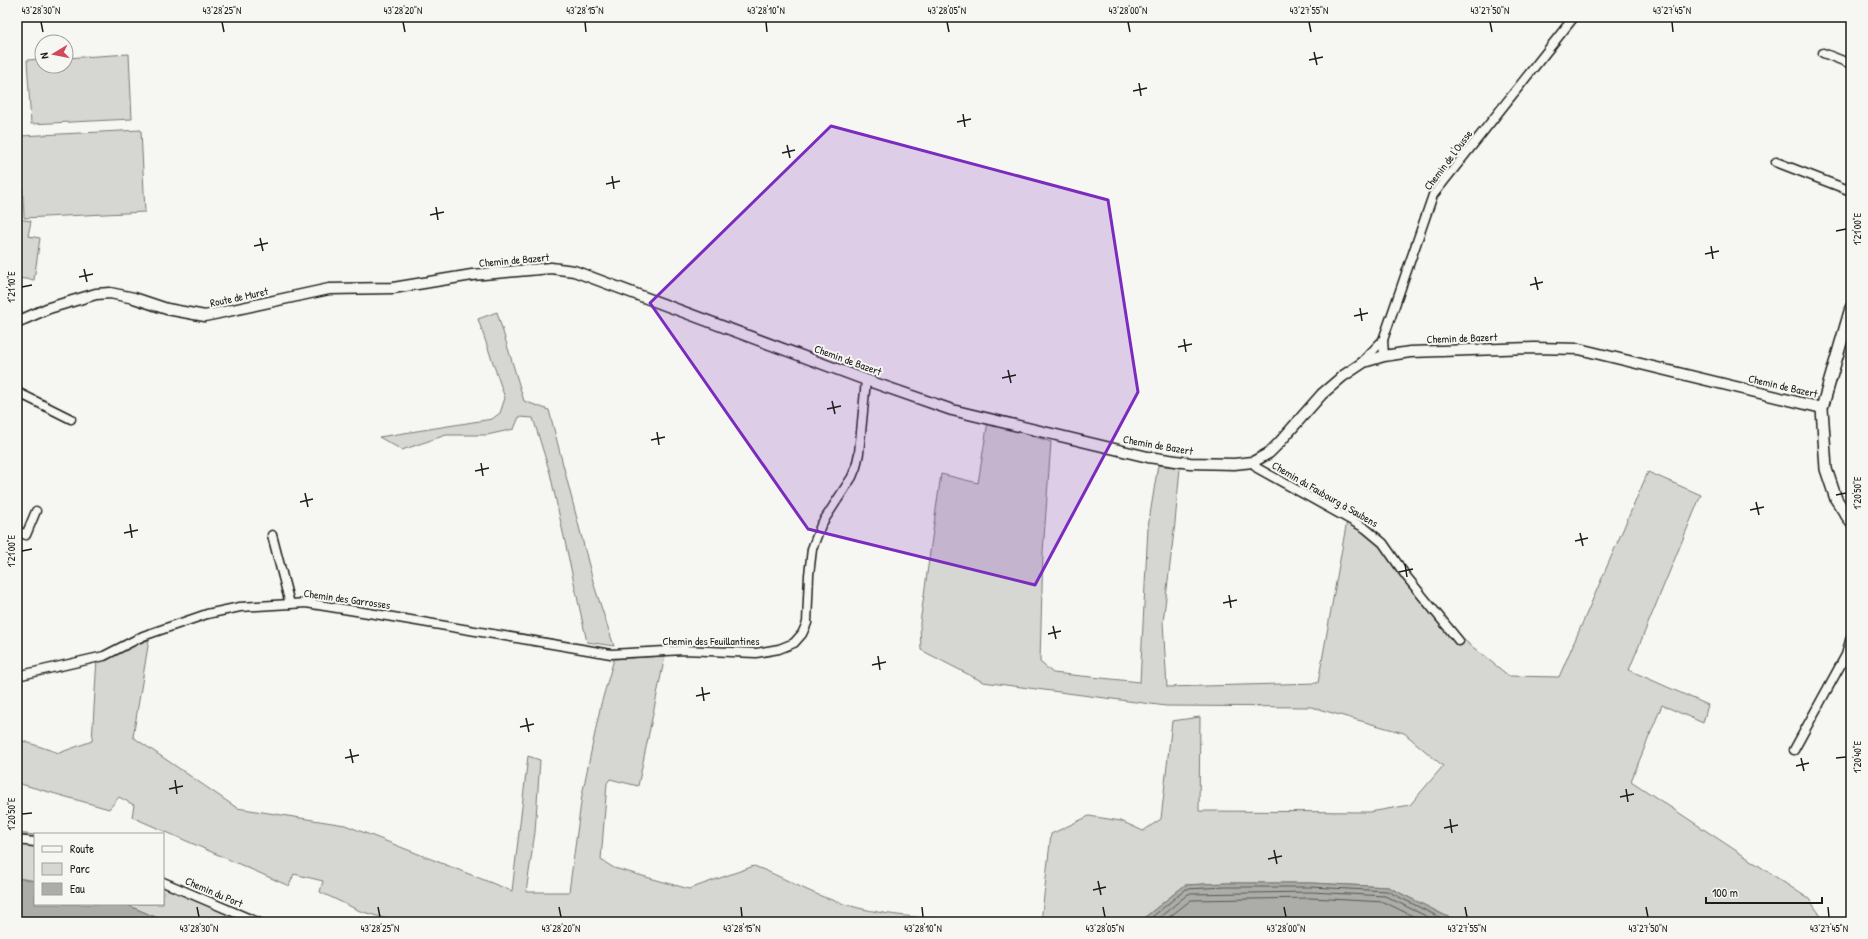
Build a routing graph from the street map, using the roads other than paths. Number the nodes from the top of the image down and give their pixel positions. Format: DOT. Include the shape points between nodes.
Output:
graph roads {
  1 [pos="1574,17"];
  2 [pos="1823,53"];
  3 [pos="1851,64"];
  4 [pos="1776,162"];
  5 [pos="1851,191"];
  6 [pos="472,275"];
  7 [pos="1851,308"];
  8 [pos="17,322"];
  9 [pos="1383,340"];
  10 [pos="1384,356"];
  11 [pos="1360,365"];
  12 [pos="866,380"];
  13 [pos="17,392"];
  14 [pos="1822,408"];
  15 [pos="71,419"];
  16 [pos="1253,462"];
  17 [pos="36,511"];
  18 [pos="1851,522"];
  19 [pos="17,531"];
  20 [pos="272,535"];
  21 [pos="290,604"];
  22 [pos="1851,637"];
  23 [pos="1459,641"];
  24 [pos="611,654"];
  25 [pos="17,676"];
  26 [pos="1794,750"];
  27 [pos="17,840"];
  28 [pos="34,842"];
  29 [pos="164,882"];
  30 [pos="257,922"];
  1 -- 9 [label="street, Chemin de l'Ousse" via="1433,195"];
  2 -- 3 [label="street"];
  4 -- 5 [label="street"];
  6 -- 8 [label="street, Route de Muret" via="393,288 329,289 205,316 167,309 110,293 96,294 49,308"];
  6 -- 12 [label="street, Chemin de Bazert" via="551,268 574,271"];
  7 -- 14 [label="main road"];
  9 -- 10 [label="street, Chemin de l'Ousse"];
  9 -- 11 [label="street, Chemin de l'Ousse"];
  10 -- 11 [label="street, Chemin de Bazert"];
  10 -- 14 [label="street, Chemin de Bazert" via="1452,349 1579,349"];
  11 -- 16 [label="street, Chemin de Bazert" via="1322,394 1269,453"];
  12 -- 16 [label="street, Chemin de Bazert" via="952,410 1148,457 1190,463"];
  12 -- 24 [label="street, Chemin des Feuillantines" via="860,453 856,468 821,525 812,549 808,623 794,643 756,653 684,650"];
  13 -- 15 [label="street"];
  14 -- 18 [label="main road" via="1826,469 1836,499"];
  16 -- 23 [label="street, Chemin du Faubourg à Saubens" via="1257,468 1365,528 1383,543 1406,576"];
  17 -- 19 [label="street" via="26,535"];
  20 -- 21 [label="street"];
  21 -- 24 [label="street, Chemin des Garrosses" via="306,603"];
  21 -- 25 [label="street, Chemin des Garrosses" via="240,607 207,614 143,636 104,656"];
  22 -- 26 [label="street" via="1846,655"];
  27 -- 28 [label="street"];
  29 -- 30 [label="street, Chemin du Port"];
}
